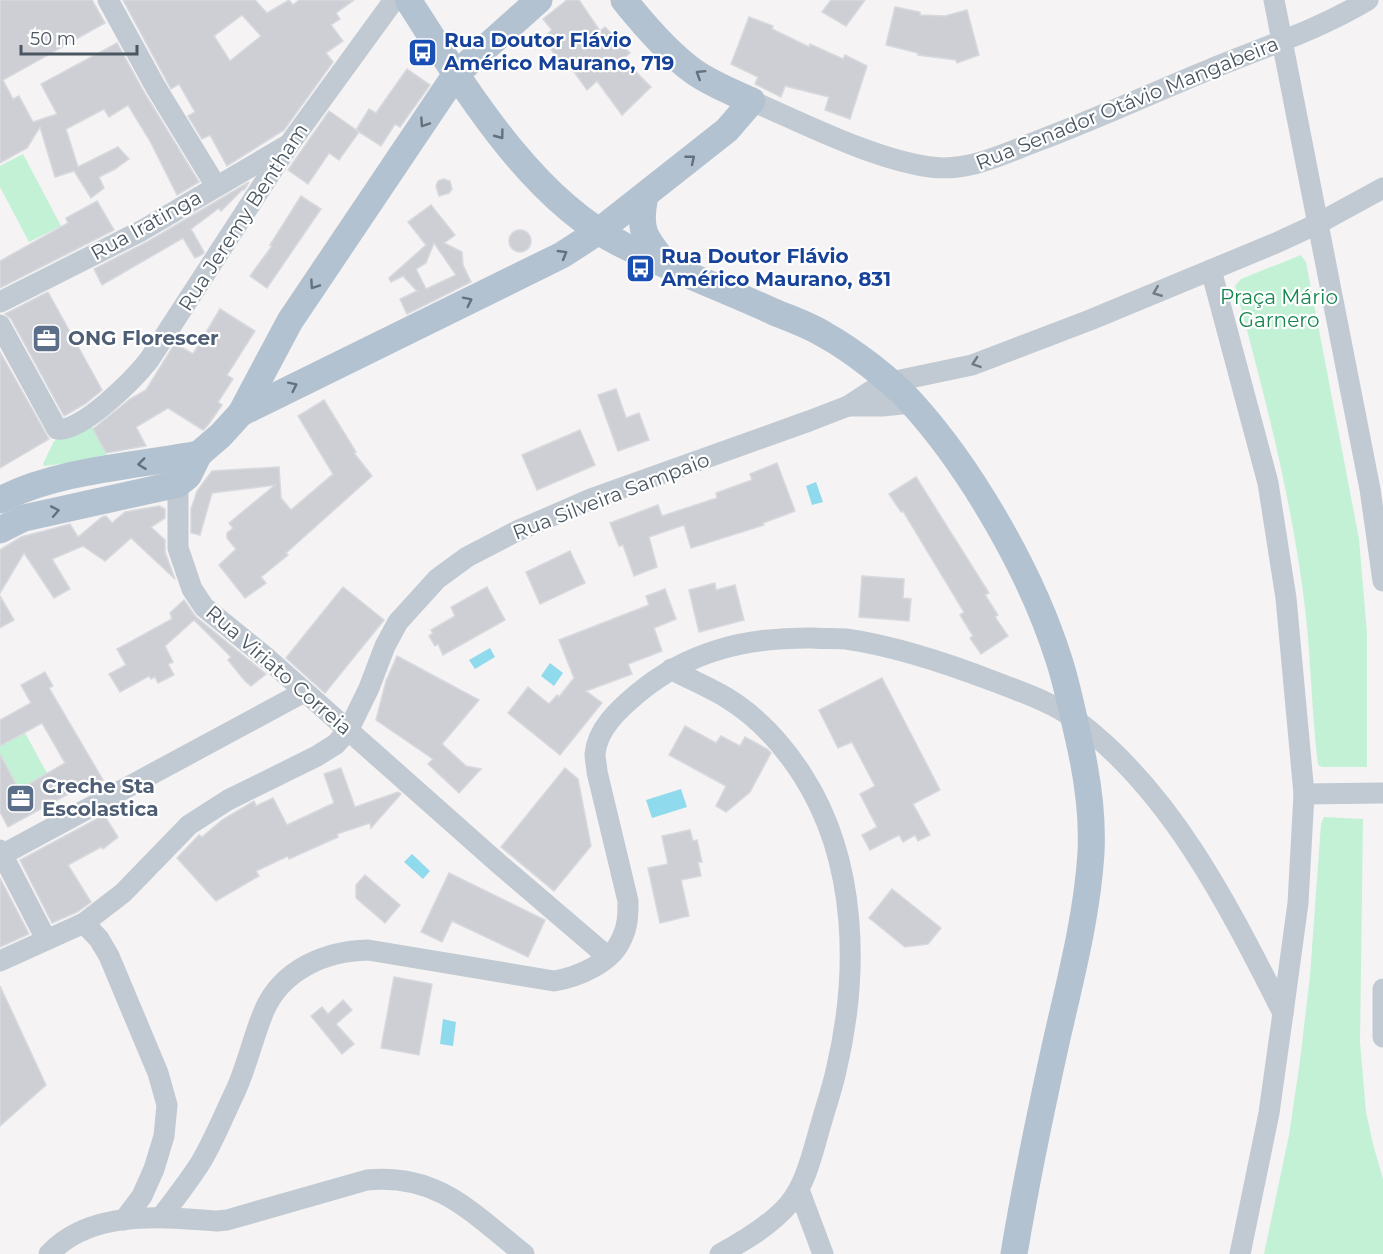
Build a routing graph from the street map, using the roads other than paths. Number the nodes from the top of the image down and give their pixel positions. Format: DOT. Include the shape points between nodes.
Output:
graph roads {
  1 [pos="108,0"];
  2 [pos="394,0"];
  3 [pos="408,0"];
  4 [pos="539,0"];
  5 [pos="624,0"];
  6 [pos="1274,0"];
  7 [pos="1368,0"];
  8 [pos="1283,42"];
  9 [pos="456,74"];
  10 [pos="746,109"];
  11 [pos="290,143"];
  12 [pos="216,186"];
  13 [pos="1383,188"];
  14 [pos="645,196"];
  15 [pos="1319,223"];
  16 [pos="599,231"];
  17 [pos="666,264"];
  18 [pos="1211,270"];
  19 [pos="0,302"];
  20 [pos="0,326"];
  21 [pos="891,382"];
  22 [pos="912,403"];
  23 [pos="848,406"];
  24 [pos="241,413"];
  25 [pos="199,454"];
  26 [pos="178,484"];
  27 [pos="0,500"];
  28 [pos="0,530"];
  29 [pos="1383,581"];
  30 [pos="671,669"];
  31 [pos="304,692"];
  32 [pos="1074,718"];
  33 [pos="349,729"];
  34 [pos="1383,793"];
  35 [pos="1304,794"];
  36 [pos="1,854"];
  37 [pos="84,922"];
  38 [pos="46,939"];
  39 [pos="608,957"];
  40 [pos="0,961"];
  41 [pos="1383,989"];
  42 [pos="1283,1012"];
  43 [pos="1383,1037"];
  44 [pos="799,1190"];
  45 [pos="161,1217"];
  46 [pos="124,1220"];
  47 [pos="49,1254"];
  48 [pos="524,1254"];
  49 [pos="720,1254"];
  50 [pos="823,1254"];
  51 [pos="1014,1254"];
  52 [pos="1240,1254"];
  1 -- 12 [label="street"];
  2 -- 11 [label="street, Rua Jeremy Bentham"];
  3 -- 9 [label="main road"];
  4 -- 9 [label="main road"];
  10 -- 5 [label="main road, Rua Senador Otávio Mangabeira, one-way" via="725,90 693,71"];
  6 -- 8 [label="street"];
  7 -- 8 [label="street, Rua Senador Otávio Mangabeira"];
  8 -- 10 [label="street, Rua Senador Otávio Mangabeira" via="975,165 930,167 905,161 861,148 778,112"];
  8 -- 15 [label="street"];
  9 -- 16 [label="main road, one-way" via="515,155 544,187"];
  9 -- 24 [label="main road, one-way" via="290,321"];
  14 -- 10 [label="main road, one-way" via="727,130"];
  11 -- 12 [label="street, Rua Iratinga"];
  11 -- 20 [label="street, Rua Jeremy Bentham" via="149,360 111,400 80,421 63,430 55,427"];
  12 -- 19 [label="street, Rua Iratinga" via="141,231"];
  13 -- 15 [label="street, Rua Silveira Sampaio"];
  14 -- 16 [label="main road"];
  14 -- 17 [label="main road" via="643,229"];
  15 -- 18 [label="street, Rua Silveira Sampaio"];
  15 -- 29 [label="street" via="1370,489"];
  16 -- 17 [label="main road"];
  24 -- 16 [label="main road, one-way" via="562,255"];
  17 -- 21 [label="main road" via="824,334"];
  18 -- 21 [label="street, Rua Silveira Sampaio, one-way" via="972,365"];
  18 -- 35 [label="street" via="1268,483 1286,598"];
  21 -- 22 [label="main road"];
  21 -- 23 [label="street, Rua Silveira Sampaio"];
  22 -- 23 [label="street, Rua Silveira Sampaio"];
  22 -- 32 [label="main road" via="972,484 1010,546 1059,660"];
  23 -- 33 [label="street, Rua Silveira Sampaio" via="591,499 467,557 437,579 398,622"];
  24 -- 25 [label="main road"];
  25 -- 26 [label="main road" via="188,476"];
  25 -- 27 [label="main road, one-way" via="73,476"];
  28 -- 26 [label="main road, one-way" via="24,518"];
  26 -- 31 [label="street, Rua Viriato Correia" via="178,548 192,590 204,607"];
  30 -- 32 [label="street" via="712,651 747,643 790,638 844,639 967,671"];
  30 -- 39 [label="street" via="609,722 595,754 628,901 628,922 622,940"];
  30 -- 44 [label="street" via="729,699 769,732 815,797 844,877 850,943 846,1016 837,1071"];
  31 -- 33 [label="street, Rua Viriato Correia"];
  31 -- 36 [label="street"];
  32 -- 42 [label="street" via="1143,781 1177,825 1248,944"];
  32 -- 51 [label="main road" via="1087,776 1091,847 1088,886 1081,935 1028,1167"];
  33 -- 37 [label="street, Rua Silveira Sampaio" via="327,750 228,800 189,825 123,893"];
  33 -- 39 [label="street, Rua Viriato Correia"];
  34 -- 35 [label="street"];
  35 -- 42 [label="street" via="1298,903"];
  36 -- 38 [label="street"];
  37 -- 38 [label="street, Rua Silveira Sampaio"];
  37 -- 46 [label="street" via="99,939 119,979 158,1073 167,1106 164,1136 154,1169 142,1196"];
  38 -- 40 [label="street, Rua Silveira Sampaio"];
  39 -- 45 [label="street" via="571,978 554,981 369,950 329,956 304,966 273,994 213,1138"];
  41 -- 43 [label="street"];
  42 -- 52 [label="street" via="1269,1113"];
  44 -- 49 [label="street" via="765,1226"];
  44 -- 50 [label="street"];
  45 -- 46 [label="street"];
  45 -- 48 [label="street" via="226,1220 367,1180 412,1181 455,1199"];
  46 -- 47 [label="street" via="87,1228 64,1240"];
}
